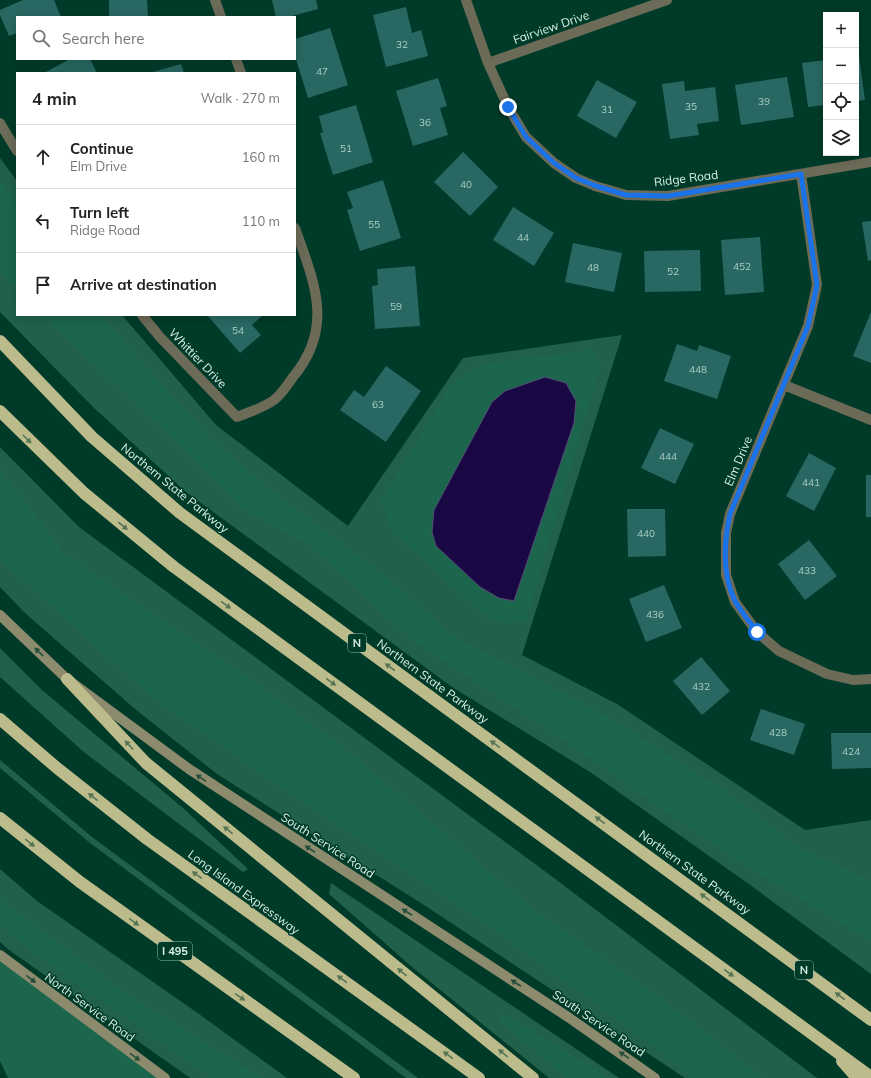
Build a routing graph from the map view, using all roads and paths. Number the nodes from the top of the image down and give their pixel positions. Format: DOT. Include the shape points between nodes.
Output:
graph roads {
  1 [pos="215,0"];
  2 [pos="466,0"];
  3 [pos="667,0"];
  4 [pos="221,16"];
  5 [pos="236,60"];
  6 [pos="488,63"];
  7 [pos="241,72"];
  8 [pos="0,123"];
  9 [pos="16,149"];
  10 [pos="871,162"];
  11 [pos="801,174"];
  12 [pos="296,231"];
  13 [pos="143,316"];
  14 [pos="0,341"];
  15 [pos="784,385"];
  16 [pos="0,411"];
  17 [pos="871,420"];
  18 [pos="0,615"];
  19 [pos="67,679"];
  20 [pos="871,679"];
  21 [pos="0,719"];
  22 [pos="0,818"];
  23 [pos="0,955"];
  24 [pos="871,1020"];
  25 [pos="824,1041"];
  26 [pos="871,1077"];
  27 [pos="165,1078"];
  28 [pos="354,1078"];
  29 [pos="479,1078"];
  30 [pos="533,1078"];
  31 [pos="655,1078"];
  32 [pos="857,1078"];
  1 -- 4 [label="street"];
  2 -- 6 [label="street, Ridge Road"];
  3 -- 6 [label="street, Fairview Drive"];
  5 -- 7 [label="street"];
  6 -- 11 [label="street, Ridge Road" via="508,107 526,137 554,163 576,178 596,186 626,195 668,196"];
  8 -- 9 [label="street"];
  10 -- 11 [label="street, Ridge Road"];
  11 -- 15 [label="street, Elm Drive" via="817,285 808,326"];
  12 -- 13 [label="street, Whittier Drive" via="318,301 319,318 316,336 303,366 274,400 237,417 158,336"];
  24 -- 14 [label="highway, Northern State Parkway / N, one-way" via="180,513 92,437"];
  15 -- 17 [label="street"];
  15 -- 20 [label="street, Elm Drive" via="730,514 726,533 726,575 735,602 757,632 779,651 827,674 853,680"];
  16 -- 25 [label="highway, one-way" via="84,493 174,567"];
  19 -- 18 [label="main road, South Service Road, one-way"];
  30 -- 19 [label="highway, one-way" via="146,763"];
  31 -- 19 [label="main road, South Service Road, one-way" via="568,1017 220,790"];
  29 -- 21 [label="highway, Long Island Expressway, one-way" via="147,839"];
  22 -- 28 [label="highway, I 495, one-way" via="80,882"];
  23 -- 27 [label="main road, North Service Road, one-way"];
  25 -- 26 [label="highway"];
  25 -- 32 [label="highway"];
}
